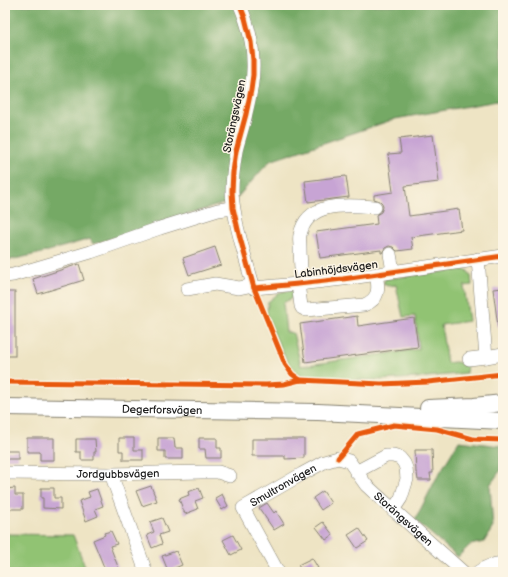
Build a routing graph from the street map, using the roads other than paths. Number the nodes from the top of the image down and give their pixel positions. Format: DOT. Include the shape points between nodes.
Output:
graph roads {
  1 [pos="240,5"];
  2 [pos="375,207"];
  3 [pos="233,208"];
  4 [pos="390,254"];
  5 [pos="503,256"];
  6 [pos="478,259"];
  7 [pos="393,272"];
  8 [pos="376,274"];
  9 [pos="5,276"];
  10 [pos="301,284"];
  11 [pos="253,285"];
  12 [pos="187,289"];
  13 [pos="503,354"];
  14 [pos="486,356"];
  15 [pos="469,358"];
  16 [pos="503,404"];
  17 [pos="5,407"];
  18 [pos="318,412"];
  19 [pos="503,421"];
  20 [pos="348,461"];
  21 [pos="356,472"];
  22 [pos="5,474"];
  23 [pos="111,474"];
  24 [pos="230,476"];
  25 [pos="393,510"];
  26 [pos="503,563"];
  27 [pos="146,572"];
  28 [pos="278,572"];
  29 [pos="463,572"];
  30 [pos="478,572"];
  1 -- 3 [label="street, Storängsvägen" via="246,18 251,42 253,68 251,90 233,172"];
  2 -- 10 [label="street" via="327,207 305,221 300,235"];
  3 -- 9 [label="street" via="218,210 91,252"];
  3 -- 11 [label="street"];
  4 -- 7 [label="street"];
  5 -- 6 [label="street, Labinhöjdsvägen"];
  6 -- 7 [label="street, Labinhöjdsvägen"];
  6 -- 14 [label="street"];
  7 -- 8 [label="street, Labinhöjdsvägen"];
  8 -- 10 [label="street, Labinhöjdsvägen"];
  8 -- 10 [label="street" via="376,296 364,305 306,310 301,306"];
  10 -- 11 [label="street, Labinhöjdsvägen" via="254,288"];
  11 -- 12 [label="street" via="239,288 215,284"];
  13 -- 14 [label="street"];
  14 -- 15 [label="street"];
  16 -- 18 [label="main road, Degerforsvägen"];
  17 -- 18 [label="main road, Degerforsvägen"];
  18 -- 19 [label="main road, Degerforsvägen"];
  20 -- 21 [label="street, Storängsvägen"];
  20 -- 28 [label="street, Smultronvägen" via="338,458 324,462 243,508"];
  21 -- 25 [label="street, Storängsvägen"];
  21 -- 25 [label="street" via="386,456 400,458 406,468 407,479 401,498"];
  22 -- 23 [label="street, Jordgubbsvägen"];
  23 -- 24 [label="street, Jordgubbsvägen" via="218,472"];
  23 -- 27 [label="street"];
  25 -- 29 [label="street, Storängsvägen"];
  26 -- 30 [label="street" via="494,564"];
}
